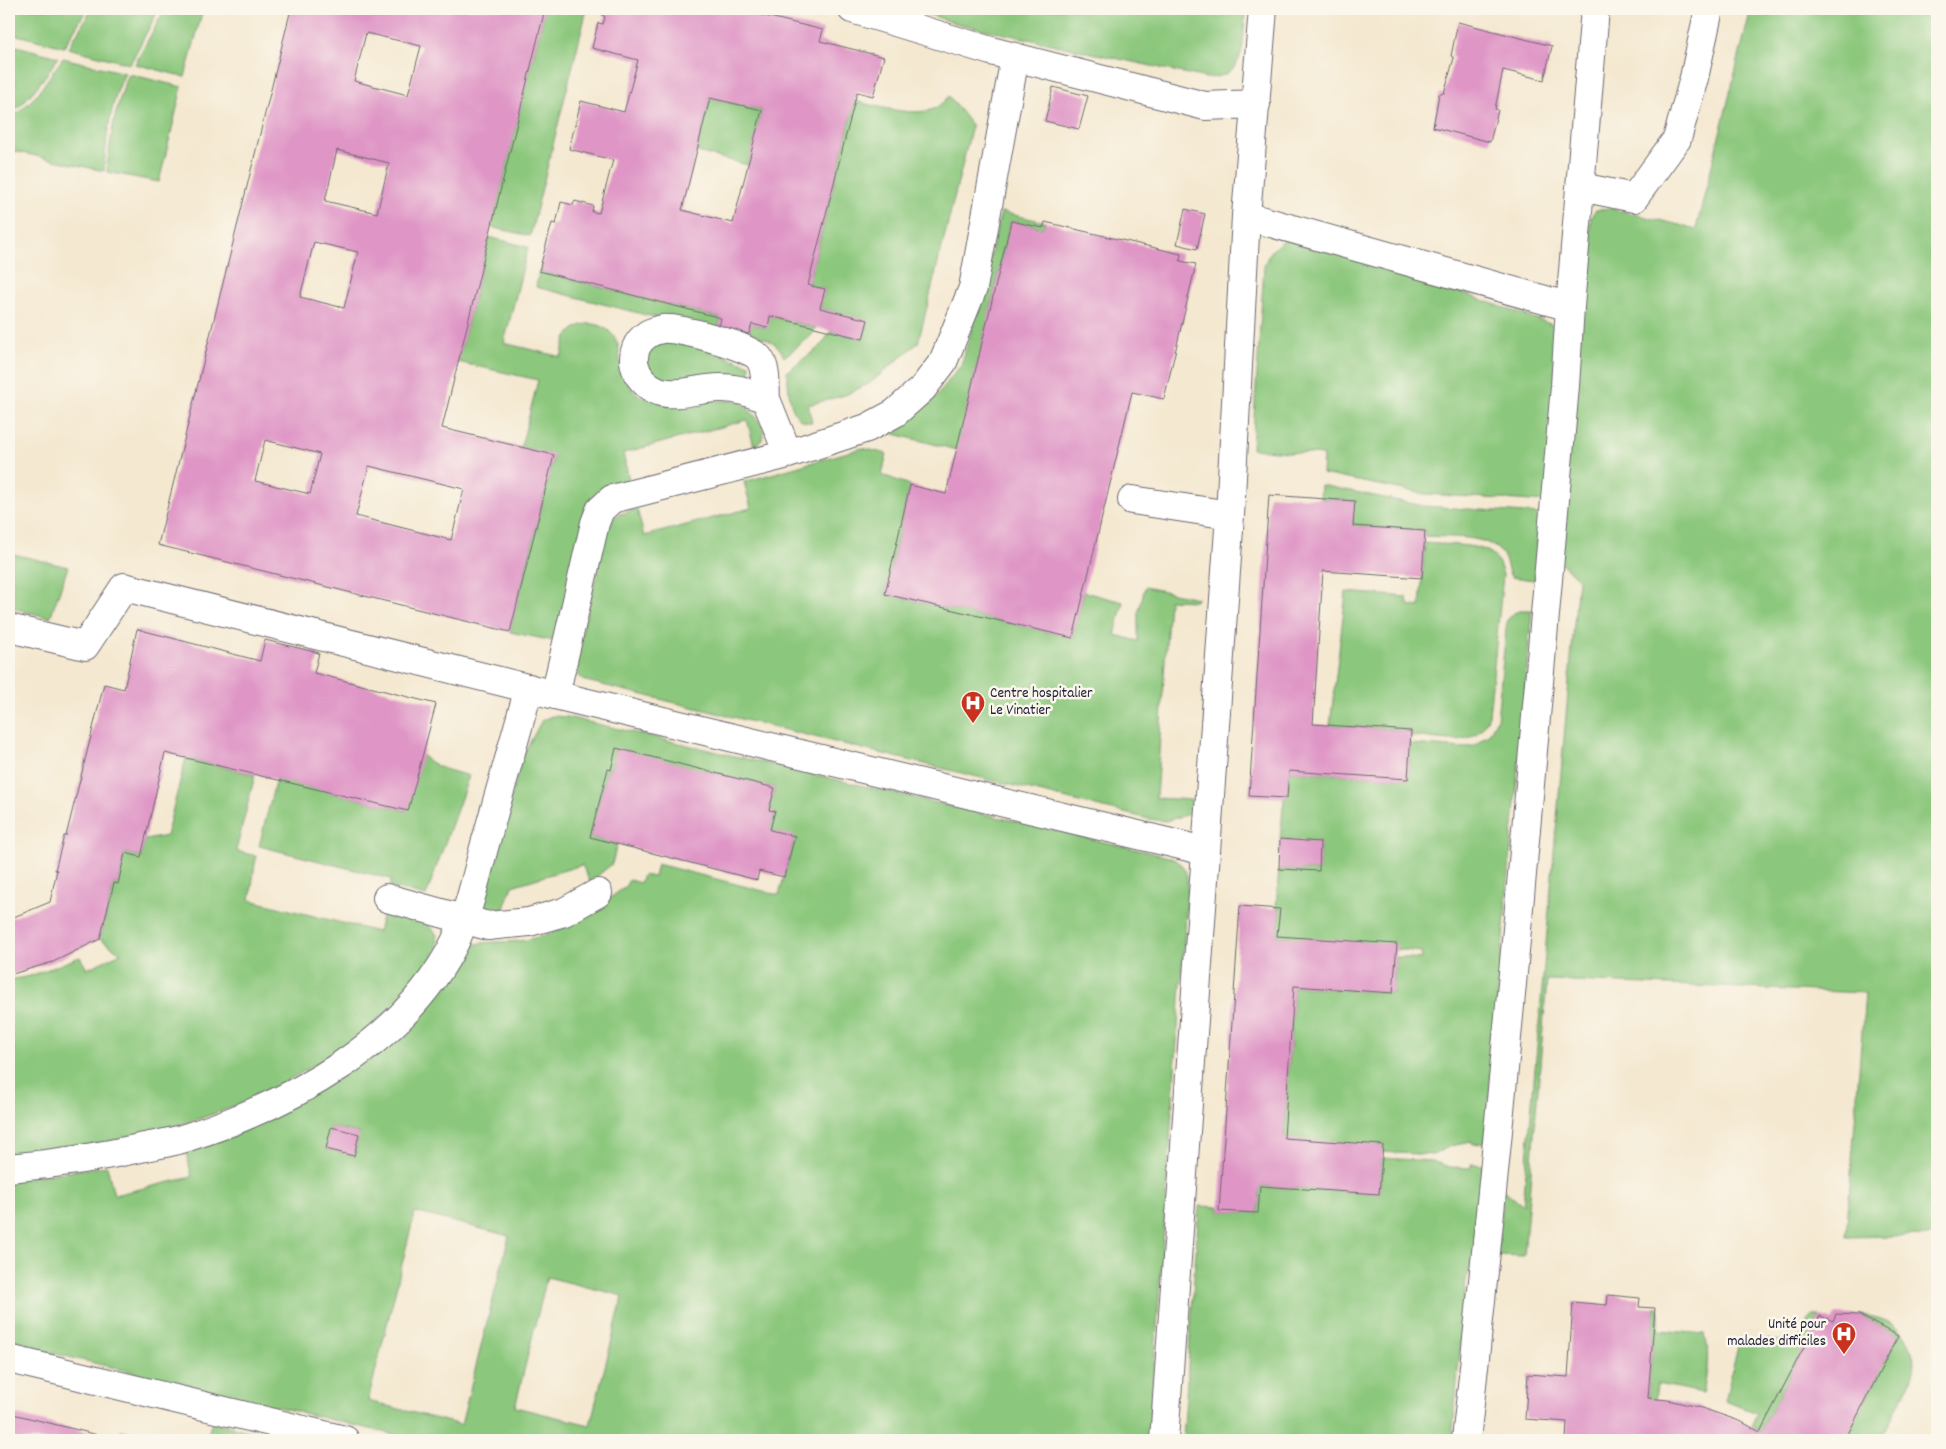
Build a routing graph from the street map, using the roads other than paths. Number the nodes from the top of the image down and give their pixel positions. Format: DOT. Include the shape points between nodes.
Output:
graph roads {
  1 [pos="852,9"];
  2 [pos="1263,9"];
  3 [pos="1595,9"];
  4 [pos="1709,9"];
  5 [pos="1015,57"];
  6 [pos="1256,104"];
  7 [pos="1581,187"];
  8 [pos="1246,216"];
  9 [pos="1570,306"];
  10 [pos="766,399"];
  11 [pos="788,454"];
  12 [pos="1132,500"];
  13 [pos="1230,515"];
  14 [pos="9,628"];
  15 [pos="529,688"];
  16 [pos="555,695"];
  17 [pos="1204,851"];
  18 [pos="598,893"];
  19 [pos="387,898"];
  20 [pos="464,920"];
  21 [pos="9,1168"];
  22 [pos="9,1359"];
  23 [pos="345,1440"];
  24 [pos="1164,1440"];
  25 [pos="1466,1440"];
  1 -- 5 [label="lane"];
  2 -- 6 [label="lane"];
  3 -- 7 [label="lane"];
  4 -- 7 [label="lane" via="1677,139 1634,198"];
  5 -- 6 [label="lane" via="1205,106"];
  5 -- 11 [label="lane" via="973,288 943,362 924,388 895,413 867,428"];
  6 -- 8 [label="lane"];
  7 -- 9 [label="lane"];
  8 -- 9 [label="lane"];
  8 -- 13 [label="lane"];
  9 -- 25 [label="lane" via="1490,1220"];
  10 -- 11 [label="lane"];
  11 -- 16 [label="lane" via="612,499 600,510"];
  12 -- 13 [label="lane"];
  13 -- 17 [label="lane"];
  14 -- 15 [label="lane" via="85,646 124,587"];
  15 -- 16 [label="lane"];
  15 -- 20 [label="lane"];
  16 -- 17 [label="lane"];
  17 -- 24 [label="lane"];
  18 -- 20 [label="lane" via="564,912 529,922 488,926"];
  19 -- 20 [label="lane"];
  20 -- 21 [label="lane" via="440,969 420,996 384,1034 326,1075 256,1111 186,1138 114,1154"];
  22 -- 23 [label="lane"];
}
